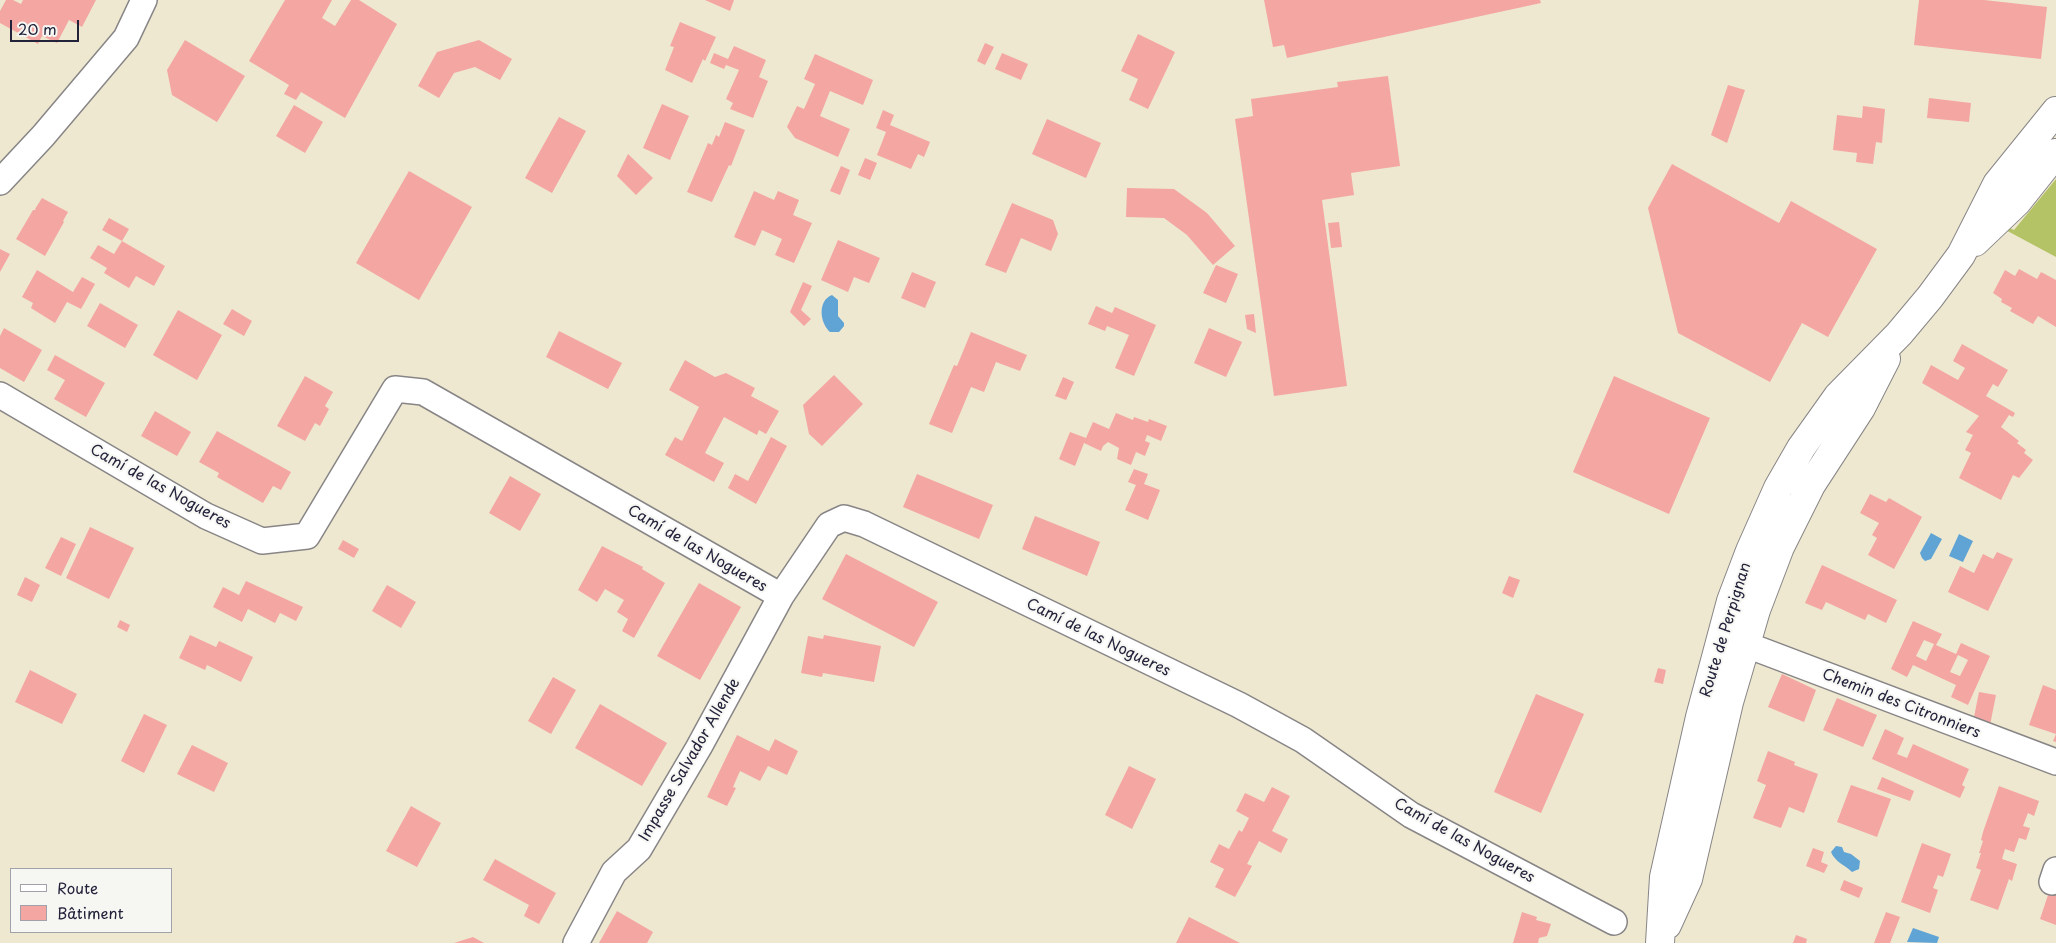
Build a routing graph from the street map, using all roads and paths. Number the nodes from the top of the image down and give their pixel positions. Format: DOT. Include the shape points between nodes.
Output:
graph roads {
  1 [pos="144,0"];
  2 [pos="2056,111"];
  3 [pos="2056,153"];
  4 [pos="0,182"];
  5 [pos="1961,255"];
  6 [pos="1899,334"];
  7 [pos="0,396"];
  8 [pos="781,596"];
  9 [pos="1747,645"];
  10 [pos="2056,762"];
  11 [pos="1614,922"];
  12 [pos="1660,942"];
  13 [pos="576,943"];
  1 -- 4 [label="street" via="126,38 44,136"];
  2 -- 5 [label="main road, Route de Perpignan" via="1997,184"];
  3 -- 5 [label="main road, Route de Perpignan" via="2017,202"];
  5 -- 6 [label="main road, Route de Perpignan"];
  6 -- 9 [label="main road, Route de Perpignan" via="1860,408 1811,485 1780,547 1756,610"];
  6 -- 12 [label="main road, Route de Perpignan" via="1838,396 1801,448 1778,488 1750,551 1724,624 1700,717 1664,877"];
  7 -- 8 [label="street, Camí de las Nogueres" via="206,516 262,541 307,536 395,389 423,392"];
  8 -- 11 [label="street, Camí de las Nogueres" via="829,524 844,518 864,524 1255,714 1303,740 1410,815"];
  8 -- 13 [label="street, Impasse Salvador Allende" via="639,849 614,872"];
  9 -- 10 [label="street, Chemin des Citronniers"];
  9 -- 12 [label="main road, Route de Perpignan" via="1729,702 1688,879"];
}
